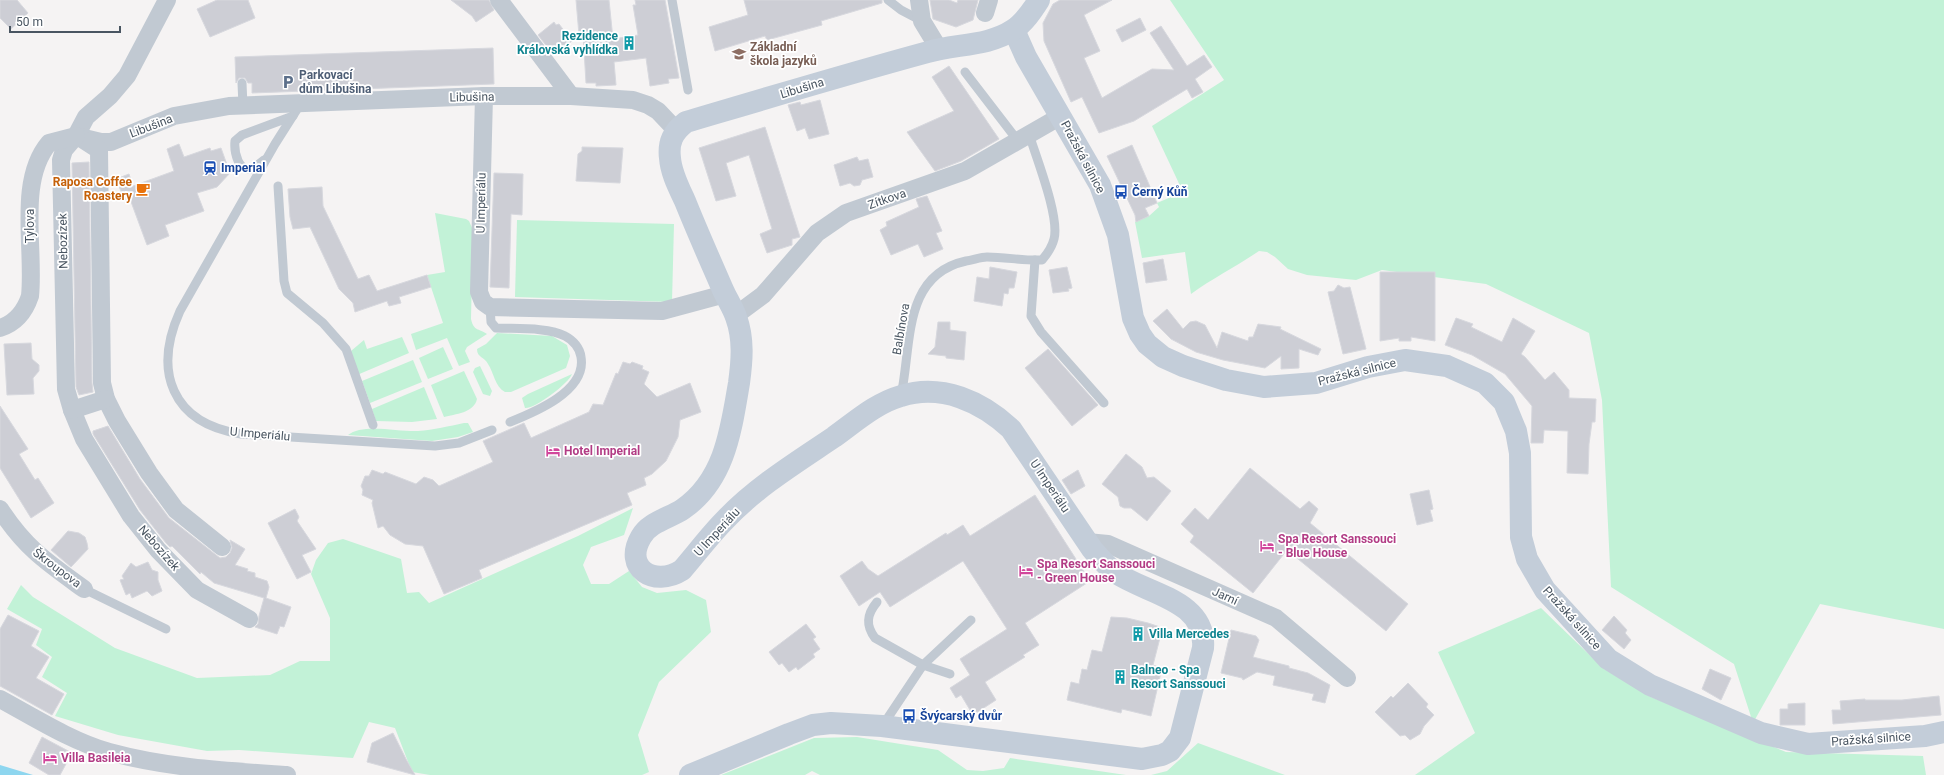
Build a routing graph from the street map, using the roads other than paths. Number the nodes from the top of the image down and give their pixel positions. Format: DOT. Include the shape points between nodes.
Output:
graph roads {
  1 [pos="167,0"];
  2 [pos="499,0"];
  3 [pos="672,0"];
  4 [pos="888,0"];
  5 [pos="919,0"];
  6 [pos="1039,0"];
  7 [pos="922,21"];
  8 [pos="1014,30"];
  9 [pos="938,49"];
  10 [pos="965,72"];
  11 [pos="242,83"];
  12 [pos="688,90"];
  13 [pos="484,96"];
  14 [pos="571,96"];
  15 [pos="243,106"];
  16 [pos="297,109"];
  17 [pos="1062,116"];
  18 [pos="676,130"];
  19 [pos="76,136"];
  20 [pos="1019,140"];
  21 [pos="267,158"];
  22 [pos="278,186"];
  23 [pos="1035,260"];
  24 [pos="725,294"];
  25 [pos="490,307"];
  26 [pos="736,315"];
  27 [pos="0,328"];
  28 [pos="901,396"];
  29 [pos="106,399"];
  30 [pos="1104,402"];
  31 [pos="72,410"];
  32 [pos="510,422"];
  33 [pos="373,425"];
  34 [pos="492,430"];
  35 [pos="0,509"];
  36 [pos="1087,542"];
  37 [pos="222,547"];
  38 [pos="84,589"];
  39 [pos="877,602"];
  40 [pos="249,619"];
  41 [pos="971,620"];
  42 [pos="166,629"];
  43 [pos="923,666"];
  44 [pos="950,674"];
  45 [pos="1347,678"];
  46 [pos="0,699"];
  47 [pos="882,726"];
  48 [pos="1944,732"];
  49 [pos="287,775"];
  50 [pos="690,775"];
  1 -- 19 [label="street" via="126,76 110,96 86,117"];
  2 -- 14 [label="street"];
  3 -- 12 [label="lane"];
  4 -- 7 [label="lane"];
  5 -- 7 [label="street"];
  6 -- 8 [label="street"];
  7 -- 9 [label="street"];
  8 -- 9 [label="street, Libušina" via="995,38"];
  8 -- 17 [label="street, Pražská silnice" via="1026,57"];
  9 -- 18 [label="street, Libušina" via="686,122"];
  10 -- 20 [label="lane"];
  11 -- 15 [label="lane"];
  13 -- 14 [label="street, Libušina"];
  13 -- 16 [label="street, Libušina"];
  13 -- 25 [label="street, U Imperiálu" via="479,292 483,302"];
  14 -- 18 [label="street, Libušina" via="633,100 658,111"];
  15 -- 16 [label="street, Libušina"];
  15 -- 19 [label="street, Libušina" via="174,116 111,142"];
  16 -- 21 [label="lane, U Imperiálu"];
  16 -- 21 [label="lane" via="242,135 235,141 237,160 246,169 253,168"];
  17 -- 20 [label="street, Zítkova"];
  17 -- 48 [label="street, Pražská silnice" via="1103,192 1118,235 1133,318 1147,344 1163,357 1226,380 1264,387 1316,383 1368,367 1405,360 1447,366 1485,383 1504,402 1516,431 1520,453 1521,537 1527,559 1545,590 1608,659 1650,685 1761,733 1808,744 1925,736"];
  18 -- 24 [label="street, U Imperiálu" via="670,147 672,172"];
  19 -- 27 [label="street, Tylova" via="49,143 38,159 33,174 31,195 30,296 23,312 11,323"];
  19 -- 29 [label="street" via="99,150 102,376"];
  19 -- 31 [label="street, Nebozízek" via="64,150 60,160 66,389"];
  20 -- 23 [label="lane" via="1054,218 1055,237 1049,252 1042,260"];
  20 -- 26 [label="street, Zítkova" via="965,171 846,213 817,233 763,295"];
  21 -- 34 [label="lane, U Imperiálu" via="180,311 172,330 167,349 167,369 178,399 185,408 209,425 226,432 241,434 435,446 459,443"];
  22 -- 33 [label="lane" via="287,293 323,323 346,348"];
  23 -- 28 [label="lane, Balbínova" via="986,257 956,264 932,279 924,289 913,314"];
  23 -- 30 [label="lane" via="1031,316 1041,332"];
  24 -- 25 [label="street" via="662,311"];
  24 -- 26 [label="street, U Imperiálu"];
  25 -- 32 [label="lane, U Imperiálu" via="492,322 496,328 555,332 573,341 581,355 579,376 569,388 538,411"];
  26 -- 28 [label="street, U Imperiálu" via="742,345 741,365 725,454 713,479 696,498 676,514 646,530 640,538 636,560 645,573 653,577 667,577 682,570 726,519 762,488 873,409"];
  28 -- 36 [label="street, U Imperiálu" via="932,392 960,396 998,417 1011,429"];
  29 -- 31 [label="street"];
  29 -- 37 [label="street" via="149,473 176,510"];
  31 -- 40 [label="street, Nebozízek" via="84,439 131,516 158,550 197,590"];
  35 -- 38 [label="street, Škroupova" via="22,540 39,557"];
  36 -- 45 [label="street, Jarní" via="1108,544 1276,618"];
  36 -- 47 [label="street, U Imperiálu" via="1115,573 1185,607 1200,624 1204,639 1203,648 1180,738 1170,750 1154,758 1142,759"];
  38 -- 42 [label="lane"];
  39 -- 43 [label="lane" via="867,623 870,632 875,638"];
  41 -- 43 [label="lane"];
  43 -- 44 [label="lane"];
  43 -- 47 [label="lane"];
  46 -- 49 [label="street" via="65,734 108,751 166,764"];
  47 -- 50 [label="street, U Imperiálu" via="847,722 812,725"];
}
